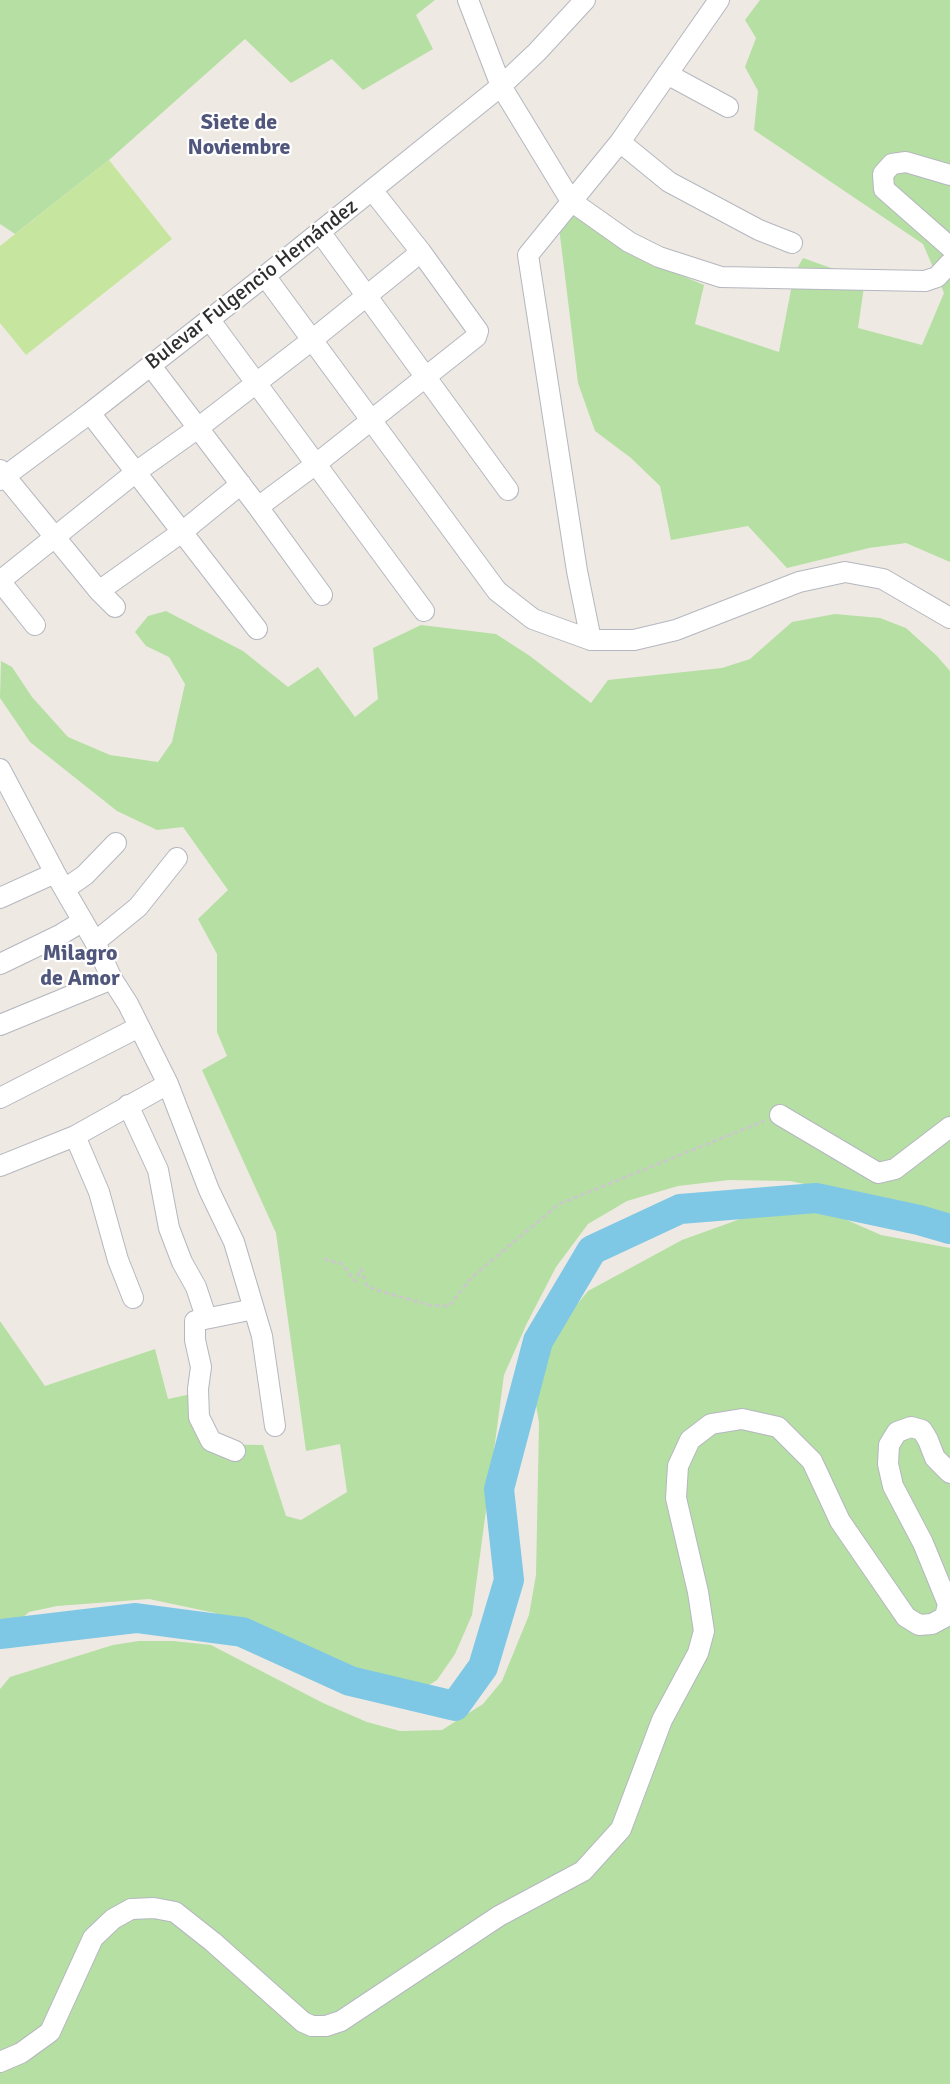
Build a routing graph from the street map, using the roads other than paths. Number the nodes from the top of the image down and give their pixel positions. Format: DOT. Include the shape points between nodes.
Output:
graph roads {
  1 [pos="468,0"];
  2 [pos="585,0"];
  3 [pos="719,0"];
  4 [pos="667,74"];
  5 [pos="501,86"];
  6 [pos="728,107"];
  7 [pos="620,142"];
  8 [pos="950,175"];
  9 [pos="372,190"];
  10 [pos="571,201"];
  11 [pos="320,232"];
  12 [pos="792,243"];
  13 [pos="950,247"];
  14 [pos="421,252"];
  15 [pos="950,263"];
  16 [pos="265,276"];
  17 [pos="366,296"];
  18 [pos="209,319"];
  19 [pos="312,340"];
  20 [pos="151,366"];
  21 [pos="426,377"];
  22 [pos="256,384"];
  23 [pos="90,413"];
  24 [pos="371,420"];
  25 [pos="198,428"];
  26 [pos="316,464"];
  27 [pos="136,472"];
  28 [pos="2,475"];
  29 [pos="241,484"];
  30 [pos="508,490"];
  31 [pos="258,507"];
  32 [pos="182,532"];
  33 [pos="55,537"];
  34 [pos="0,581"];
  35 [pos="99,591"];
  36 [pos="322,595"];
  37 [pos="115,608"];
  38 [pos="424,611"];
  39 [pos="950,618"];
  40 [pos="35,626"];
  41 [pos="257,629"];
  42 [pos="591,640"];
  43 [pos="0,769"];
  44 [pos="116,843"];
  45 [pos="177,858"];
  46 [pos="60,881"];
  47 [pos="0,898"];
  48 [pos="83,921"];
  49 [pos="95,942"];
  50 [pos="0,964"];
  51 [pos="112,979"];
  52 [pos="0,1025"];
  53 [pos="139,1027"];
  54 [pos="168,1084"];
  55 [pos="0,1098"];
  56 [pos="128,1105"];
  57 [pos="780,1115"];
  58 [pos="950,1127"];
  59 [pos="75,1136"];
  60 [pos="0,1166"];
  61 [pos="133,1298"];
  62 [pos="254,1309"];
  63 [pos="206,1317"];
  64 [pos="275,1426"];
  65 [pos="235,1451"];
  66 [pos="950,1473"];
  67 [pos="0,2062"];
  1 -- 5 [label="street"];
  2 -- 5 [label="street, Bulevar Fulgencio Hernández"];
  3 -- 4 [label="street"];
  4 -- 6 [label="street"];
  4 -- 7 [label="street"];
  5 -- 9 [label="street, Bulevar Fulgencio Hernández"];
  5 -- 10 [label="street"];
  7 -- 10 [label="street"];
  7 -- 12 [label="street" via="669,182 759,230"];
  8 -- 13 [label="street" via="906,162 892,164 883,174 884,189"];
  9 -- 11 [label="street, Bulevar Fulgencio Hernández"];
  9 -- 14 [label="street"];
  10 -- 15 [label="street" via="629,242 659,257 721,277 925,281 937,277"];
  10 -- 42 [label="street" via="528,255"];
  11 -- 16 [label="street, Bulevar Fulgencio Hernández"];
  11 -- 17 [label="street"];
  14 -- 17 [label="street"];
  14 -- 21 [label="street" via="478,331 476,337"];
  16 -- 18 [label="street, Bulevar Fulgencio Hernández"];
  16 -- 19 [label="street"];
  17 -- 19 [label="street"];
  17 -- 21 [label="street"];
  18 -- 20 [label="street, Bulevar Fulgencio Hernández"];
  18 -- 22 [label="street"];
  19 -- 22 [label="street"];
  19 -- 24 [label="street"];
  20 -- 23 [label="street, Bulevar Fulgencio Hernández"];
  20 -- 25 [label="street"];
  21 -- 24 [label="street"];
  21 -- 30 [label="street"];
  22 -- 25 [label="street"];
  22 -- 26 [label="street"];
  23 -- 27 [label="street"];
  23 -- 28 [label="street, Bulevar Fulgencio Hernández"];
  24 -- 26 [label="street"];
  24 -- 42 [label="street" via="497,591 533,619"];
  25 -- 27 [label="street"];
  25 -- 29 [label="street"];
  26 -- 31 [label="street"];
  26 -- 38 [label="street"];
  27 -- 32 [label="street"];
  27 -- 33 [label="street"];
  28 -- 33 [label="street"];
  29 -- 31 [label="street"];
  29 -- 32 [label="street"];
  31 -- 36 [label="street"];
  32 -- 35 [label="street"];
  32 -- 41 [label="street"];
  33 -- 34 [label="street"];
  33 -- 35 [label="street"];
  34 -- 40 [label="street"];
  35 -- 37 [label="street"];
  39 -- 42 [label="street" via="883,579 845,572 799,582 676,630 634,640"];
  43 -- 46 [label="street"];
  44 -- 46 [label="street" via="85,875"];
  45 -- 49 [label="street" via="138,908"];
  46 -- 47 [label="street"];
  46 -- 48 [label="street"];
  48 -- 49 [label="street"];
  48 -- 50 [label="street"];
  49 -- 51 [label="street"];
  51 -- 52 [label="street"];
  51 -- 53 [label="street"];
  53 -- 54 [label="street"];
  53 -- 55 [label="street"];
  54 -- 56 [label="street"];
  54 -- 62 [label="street" via="209,1190 234,1242"];
  56 -- 59 [label="street"];
  56 -- 63 [label="street" via="158,1170 169,1228"];
  57 -- 58 [label="street" via="878,1173 895,1169"];
  59 -- 60 [label="street"];
  59 -- 61 [label="street" via="99,1192"];
  62 -- 63 [label="street"];
  62 -- 64 [label="street" via="262,1336"];
  63 -- 65 [label="street" via="195,1321 201,1367 199,1417 211,1441"];
  66 -- 67 [label="street" via="935,1458 922,1430 911,1427 897,1432 889,1445 893,1486 923,1543 948,1604 945,1617 919,1625 906,1617 840,1521 812,1461 778,1427 742,1419 711,1424 690,1440 678,1466 676,1498 704,1631 698,1653 662,1720 621,1829 583,1871 499,1916 341,2021 326,2026 303,2022 175,1912 154,1908 131,1910 113,1919 93,1938 50,2032 21,2053"];
}
